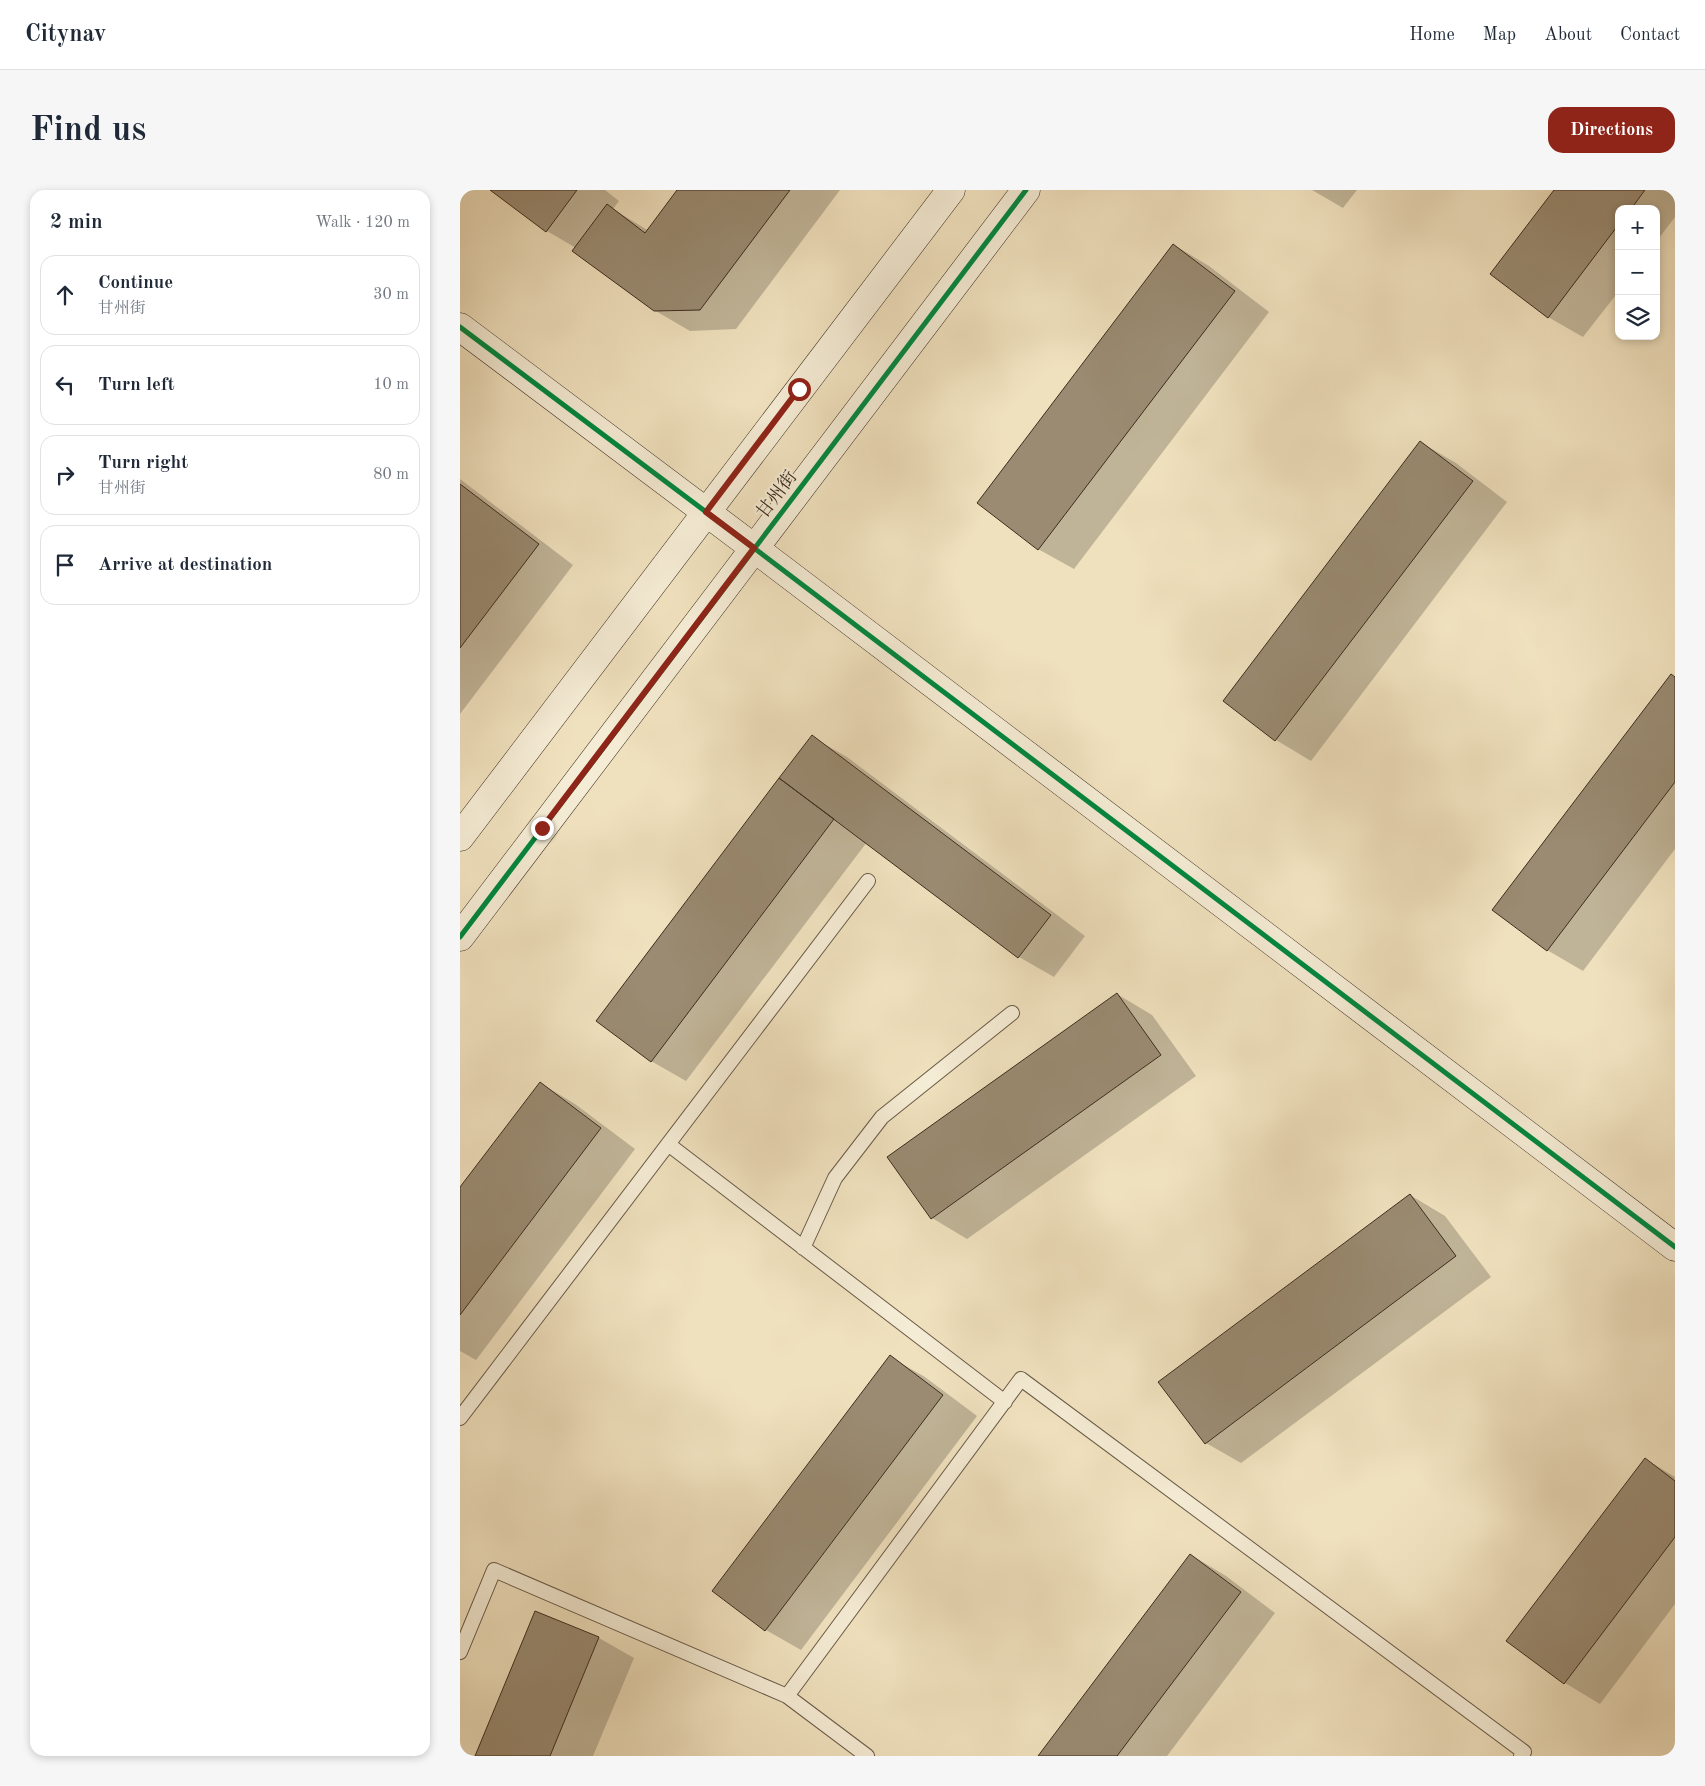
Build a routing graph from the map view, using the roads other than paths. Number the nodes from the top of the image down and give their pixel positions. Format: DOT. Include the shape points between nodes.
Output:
graph roads {
  1 [pos="951,190"];
  2 [pos="1026,190"];
  3 [pos="460,327"];
  4 [pos="706,512"];
  5 [pos="754,548"];
  6 [pos="460,837"];
  7 [pos="868,881"];
  8 [pos="460,937"];
  9 [pos="1012,1013"];
  10 [pos="668,1144"];
  11 [pos="1675,1247"];
  12 [pos="803,1248"];
  13 [pos="1005,1402"];
  14 [pos="460,1418"];
  15 [pos="460,1652"];
  16 [pos="787,1696"];
  17 [pos="867,1756"];
  18 [pos="1522,1756"];
  1 -- 4 [label="street"];
  2 -- 5 [label="street, 甘州街"];
  3 -- 4 [label="street"];
  4 -- 5 [label="street"];
  4 -- 6 [label="street"];
  5 -- 8 [label="street, 甘州街"];
  5 -- 11 [label="street"];
  7 -- 10 [label="lane"];
  9 -- 12 [label="lane" via="882,1117 835,1178"];
  10 -- 12 [label="lane"];
  10 -- 14 [label="lane"];
  12 -- 13 [label="lane"];
  13 -- 16 [label="lane"];
  13 -- 18 [label="lane" via="1022,1379 1524,1752"];
  15 -- 16 [label="lane" via="494,1570"];
  16 -- 17 [label="lane"];
}
